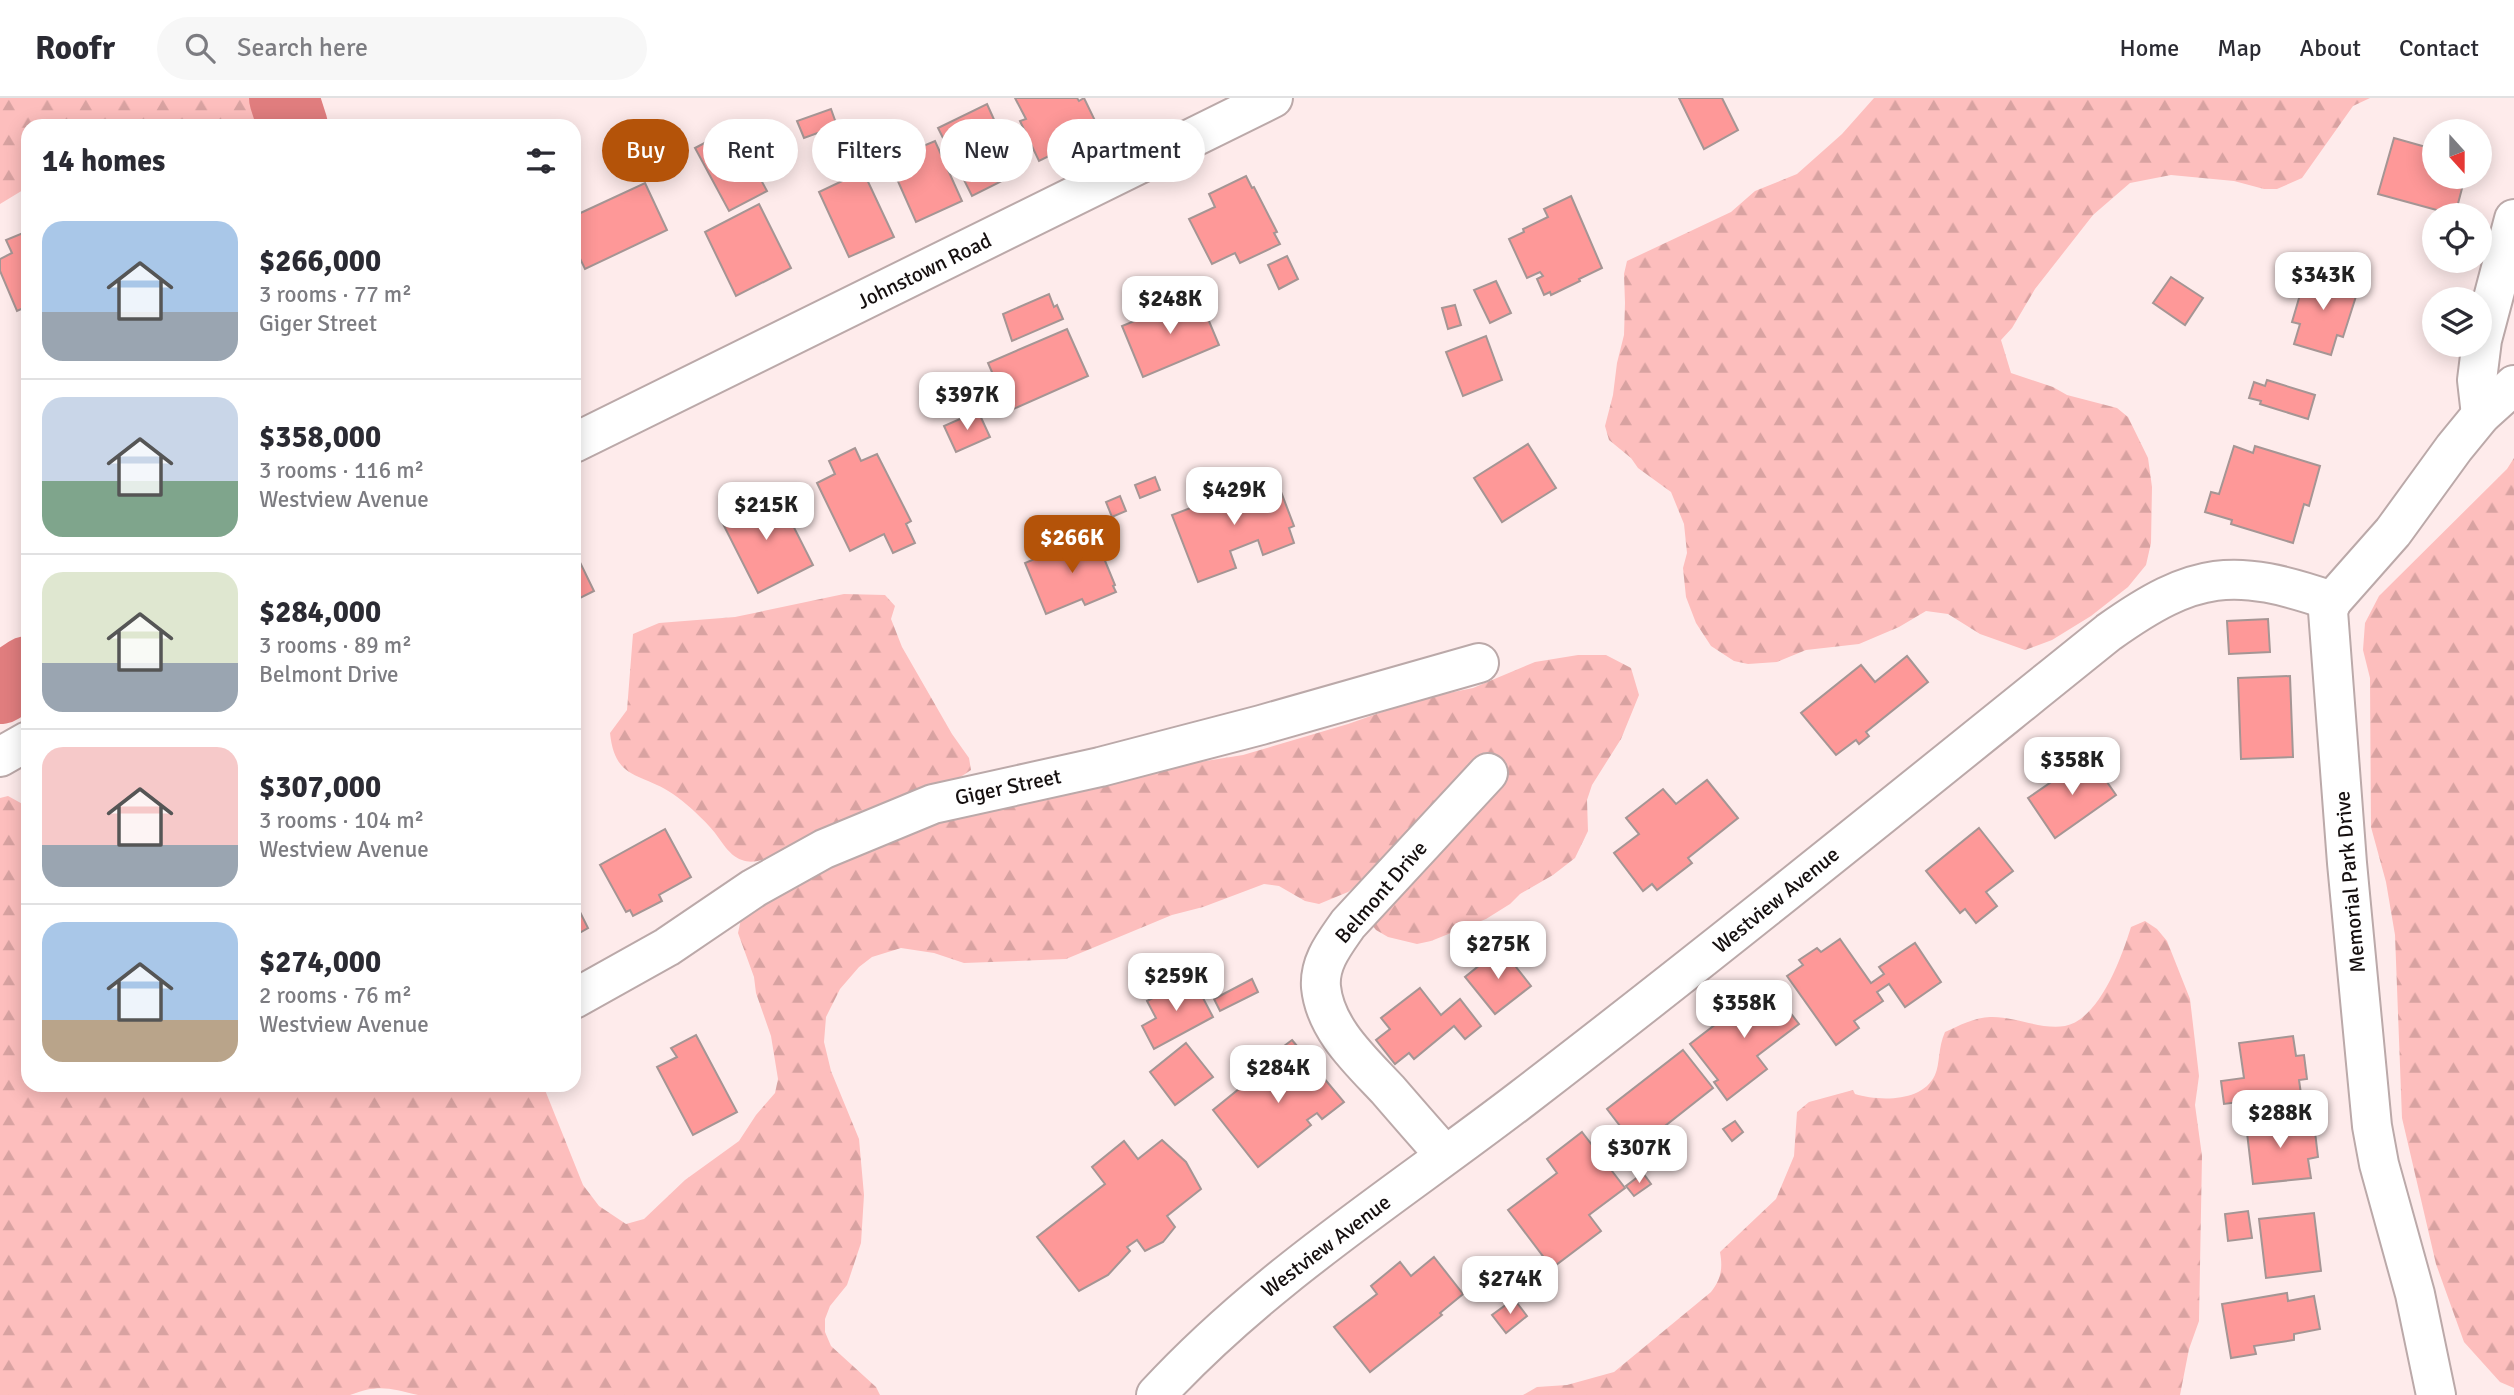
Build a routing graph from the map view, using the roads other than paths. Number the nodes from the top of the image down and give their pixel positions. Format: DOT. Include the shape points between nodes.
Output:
graph roads {
  1 [pos="1273,98"];
  2 [pos="2514,219"];
  3 [pos="2514,386"];
  4 [pos="2481,415"];
  5 [pos="581,440"];
  6 [pos="2332,601"];
  7 [pos="1479,663"];
  8 [pos="21,745"];
  9 [pos="0,757"];
  10 [pos="1488,773"];
  11 [pos="581,995"];
  12 [pos="1445,1155"];
  13 [pos="1156,1395"];
  14 [pos="2436,1395"];
  1 -- 5 [label="street, Johnstown Road"];
  2 -- 4 [label="street" via="2482,340 2477,380"];
  3 -- 4 [label="street"];
  4 -- 6 [label="street" via="2393,532"];
  6 -- 12 [label="street, Westview Avenue" via="2287,586 2232,579 2205,582 2147,606 1708,954"];
  6 -- 14 [label="street, Memorial Park Drive" via="2328,626 2372,1126"];
  7 -- 11 [label="street, Giger Street" via="1100,767 933,804 824,849"];
  8 -- 9 [label="street"];
  10 -- 12 [label="street, Belmont Drive" via="1348,924 1323,967 1321,987 1333,1024"];
  12 -- 13 [label="street, Westview Avenue" via="1246,1307"];
}
